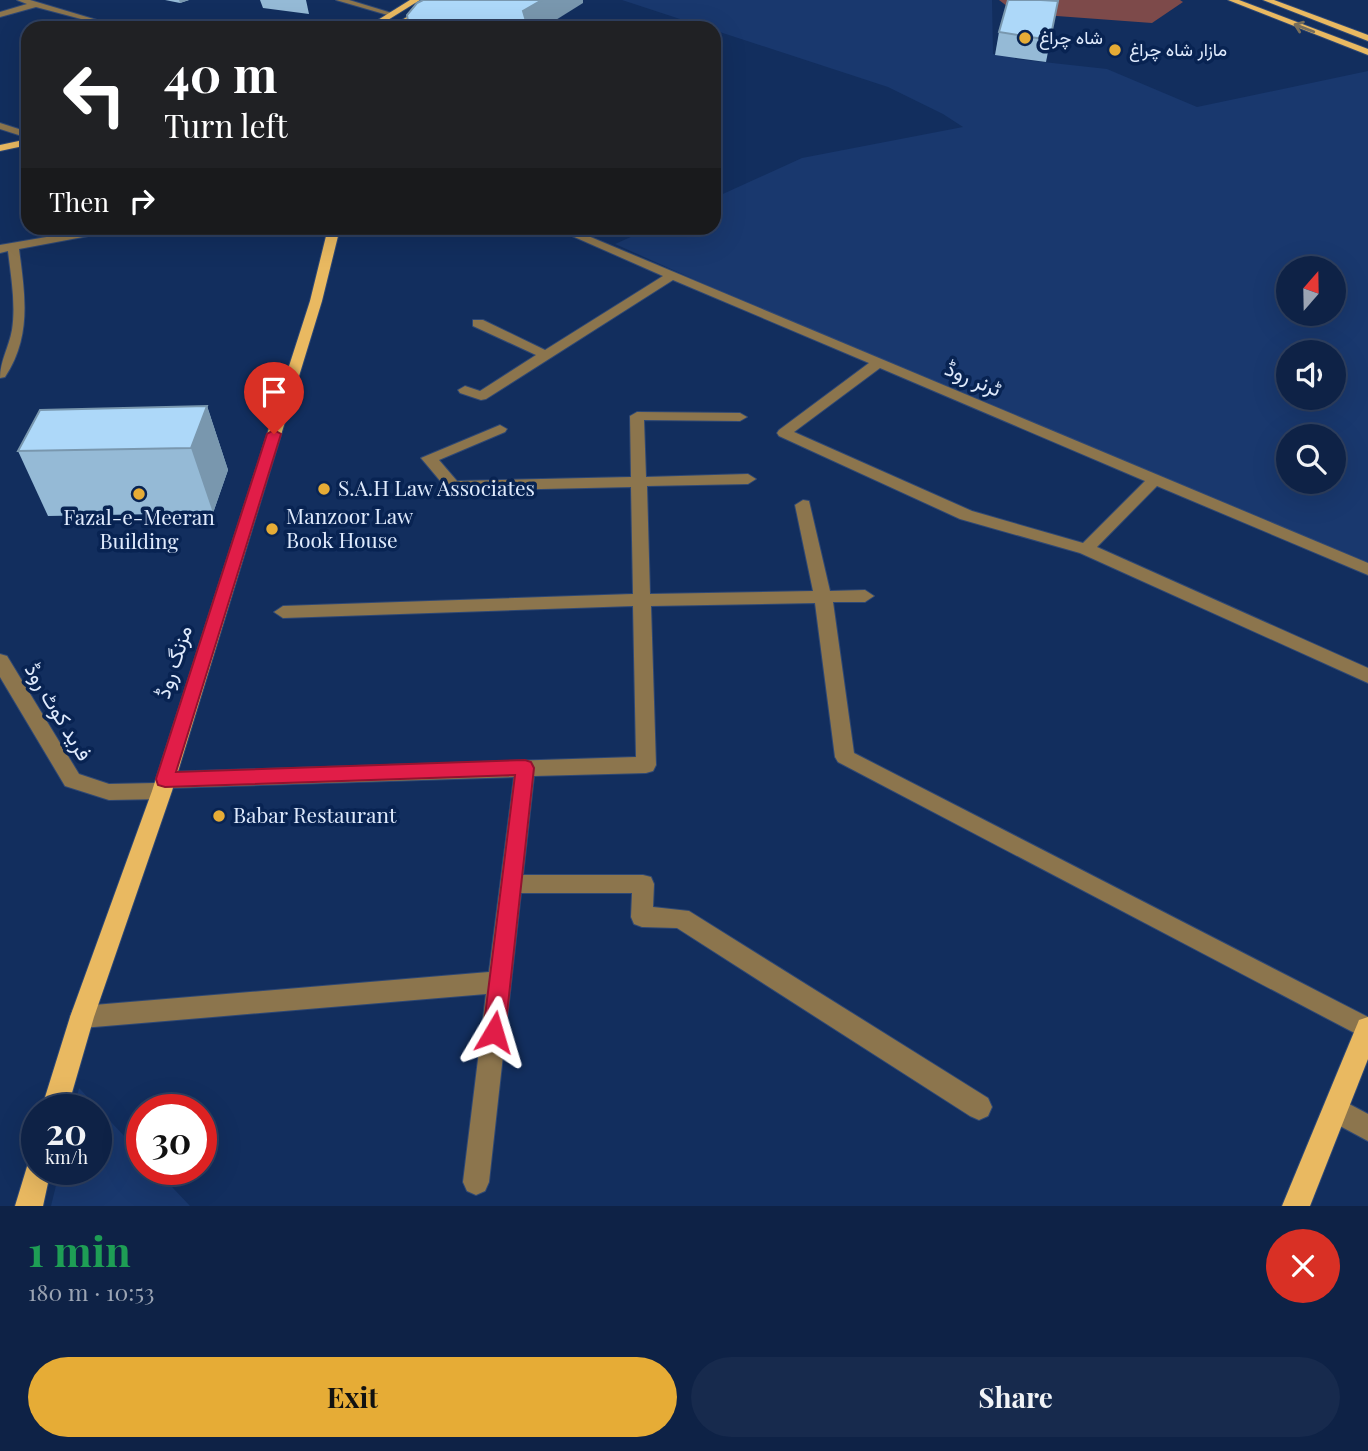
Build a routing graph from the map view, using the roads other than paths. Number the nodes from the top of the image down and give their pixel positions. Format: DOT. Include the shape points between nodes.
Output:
graph roads {
  1 [pos="21,0"];
  2 [pos="340,0"];
  3 [pos="416,0"];
  4 [pos="440,0"];
  5 [pos="1232,0"];
  6 [pos="1267,0"];
  7 [pos="36,4"];
  8 [pos="391,14"];
  9 [pos="0,15"];
  10 [pos="91,21"];
  11 [pos="380,21"];
  12 [pos="405,21"];
  13 [pos="1368,38"];
  14 [pos="1368,52"];
  15 [pos="0,126"];
  16 [pos="21,133"];
  17 [pos="21,144"];
  18 [pos="0,148"];
  19 [pos="77,235"];
  20 [pos="332,235"];
  21 [pos="577,235"];
  22 [pos="7,248"];
  23 [pos="671,276"];
  24 [pos="478,323"];
  25 [pos="547,355"];
  26 [pos="879,362"];
  27 [pos="0,374"];
  28 [pos="465,390"];
  29 [pos="740,417"];
  30 [pos="500,429"];
  31 [pos="748,479"];
  32 [pos="1154,479"];
  33 [pos="639,482"];
  34 [pos="803,505"];
  35 [pos="1086,549"];
  36 [pos="1368,569"];
  37 [pos="823,596"];
  38 [pos="865,596"];
  39 [pos="642,600"];
  40 [pos="283,612"];
  41 [pos="0,661"];
  42 [pos="1368,676"];
  43 [pos="525,768"];
  44 [pos="163,785"];
  45 [pos="511,884"];
  46 [pos="499,982"];
  47 [pos="82,1017"];
  48 [pos="1368,1029"];
  49 [pos="59,1094"];
  50 [pos="979,1107"];
  51 [pos="1336,1110"];
  52 [pos="1368,1128"];
  53 [pos="476,1182"];
  54 [pos="34,1185"];
  55 [pos="29,1206"];
  56 [pos="1296,1206"];
  1 -- 7 [label="street"];
  2 -- 8 [label="street"];
  3 -- 8 [label="main road"];
  4 -- 12 [label="main road"];
  14 -- 5 [label="main road, one-way"];
  6 -- 13 [label="main road"];
  7 -- 9 [label="street"];
  7 -- 10 [label="street"];
  8 -- 11 [label="main road"];
  15 -- 16 [label="street"];
  17 -- 18 [label="main road"];
  19 -- 22 [label="street"];
  20 -- 44 [label="main road, مزنگ روڈ" via="316,301"];
  21 -- 23 [label="street, ٹرنر روڈ"];
  22 -- 27 [label="street" via="21,319 16,347"];
  23 -- 25 [label="street"];
  23 -- 26 [label="street, ٹرنر روڈ"];
  24 -- 25 [label="street"];
  25 -- 28 [label="street" via="481,396"];
  26 -- 32 [label="street, ٹرنر روڈ"];
  26 -- 35 [label="street" via="784,433 966,515"];
  29 -- 33 [label="street" via="637,416"];
  30 -- 33 [label="street" via="429,458 453,486"];
  31 -- 33 [label="street"];
  32 -- 35 [label="street"];
  32 -- 36 [label="street, ٹرنر روڈ"];
  33 -- 39 [label="street"];
  34 -- 37 [label="street"];
  35 -- 42 [label="street"];
  37 -- 38 [label="street"];
  37 -- 39 [label="street"];
  37 -- 48 [label="street" via="845,757"];
  39 -- 40 [label="street"];
  39 -- 43 [label="street, فرید کوٹ روڈ" via="646,765"];
  41 -- 44 [label="street, فرید کوٹ روڈ" via="72,780 109,792"];
  43 -- 44 [label="street, فرید کوٹ روڈ"];
  43 -- 45 [label="street"];
  44 -- 47 [label="main road, مزنگ روڈ"];
  45 -- 46 [label="street"];
  45 -- 50 [label="street" via="643,884 642,917 681,918"];
  46 -- 47 [label="street"];
  46 -- 53 [label="street"];
  47 -- 49 [label="main road, مزنگ روڈ"];
  48 -- 51 [label="main road"];
  51 -- 52 [label="street"];
  51 -- 56 [label="main road"];
  54 -- 55 [label="main road"];
}
